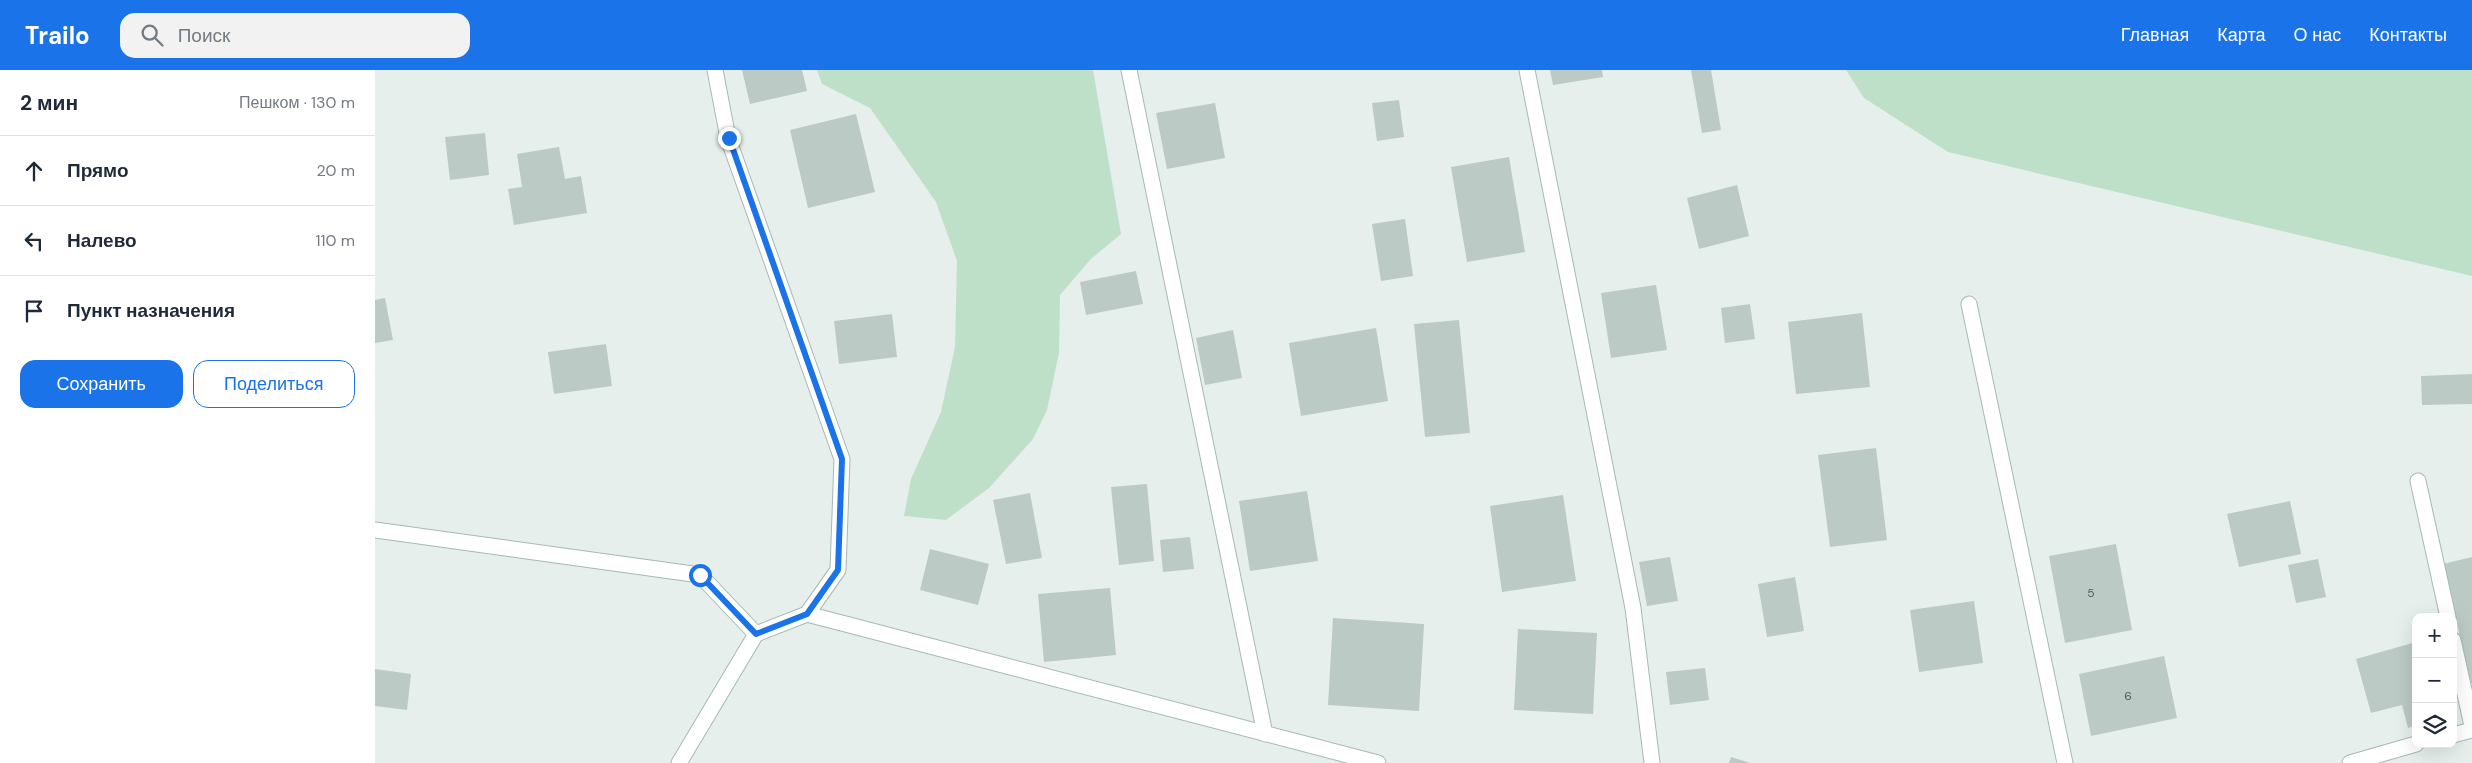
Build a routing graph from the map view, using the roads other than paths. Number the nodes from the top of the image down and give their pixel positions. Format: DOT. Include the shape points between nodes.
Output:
graph roads {
  1 [pos="715,70"];
  2 [pos="1129,70"];
  3 [pos="1527,70"];
  4 [pos="1969,304"];
  5 [pos="2419,481"];
  6 [pos="375,530"];
  7 [pos="2447,613"];
  8 [pos="807,614"];
  9 [pos="756,634"];
  10 [pos="2457,658"];
  11 [pos="2472,726"];
  12 [pos="2472,730"];
  13 [pos="1265,734"];
  14 [pos="2457,734"];
  15 [pos="2412,745"];
  16 [pos="679,763"];
  17 [pos="1378,763"];
  18 [pos="1652,763"];
  19 [pos="2065,763"];
  20 [pos="2350,763"];
  1 -- 8 [label="street" via="729,138 842,459 838,570"];
  2 -- 13 [label="street"];
  3 -- 18 [label="street" via="1633,608"];
  4 -- 19 [label="street"];
  5 -- 7 [label="street"];
  6 -- 9 [label="street" via="700,575"];
  8 -- 9 [label="street"];
  8 -- 13 [label="street"];
  9 -- 16 [label="street"];
  10 -- 11 [label="street"];
  12 -- 14 [label="street"];
  13 -- 17 [label="street"];
  15 -- 20 [label="street"];
}
